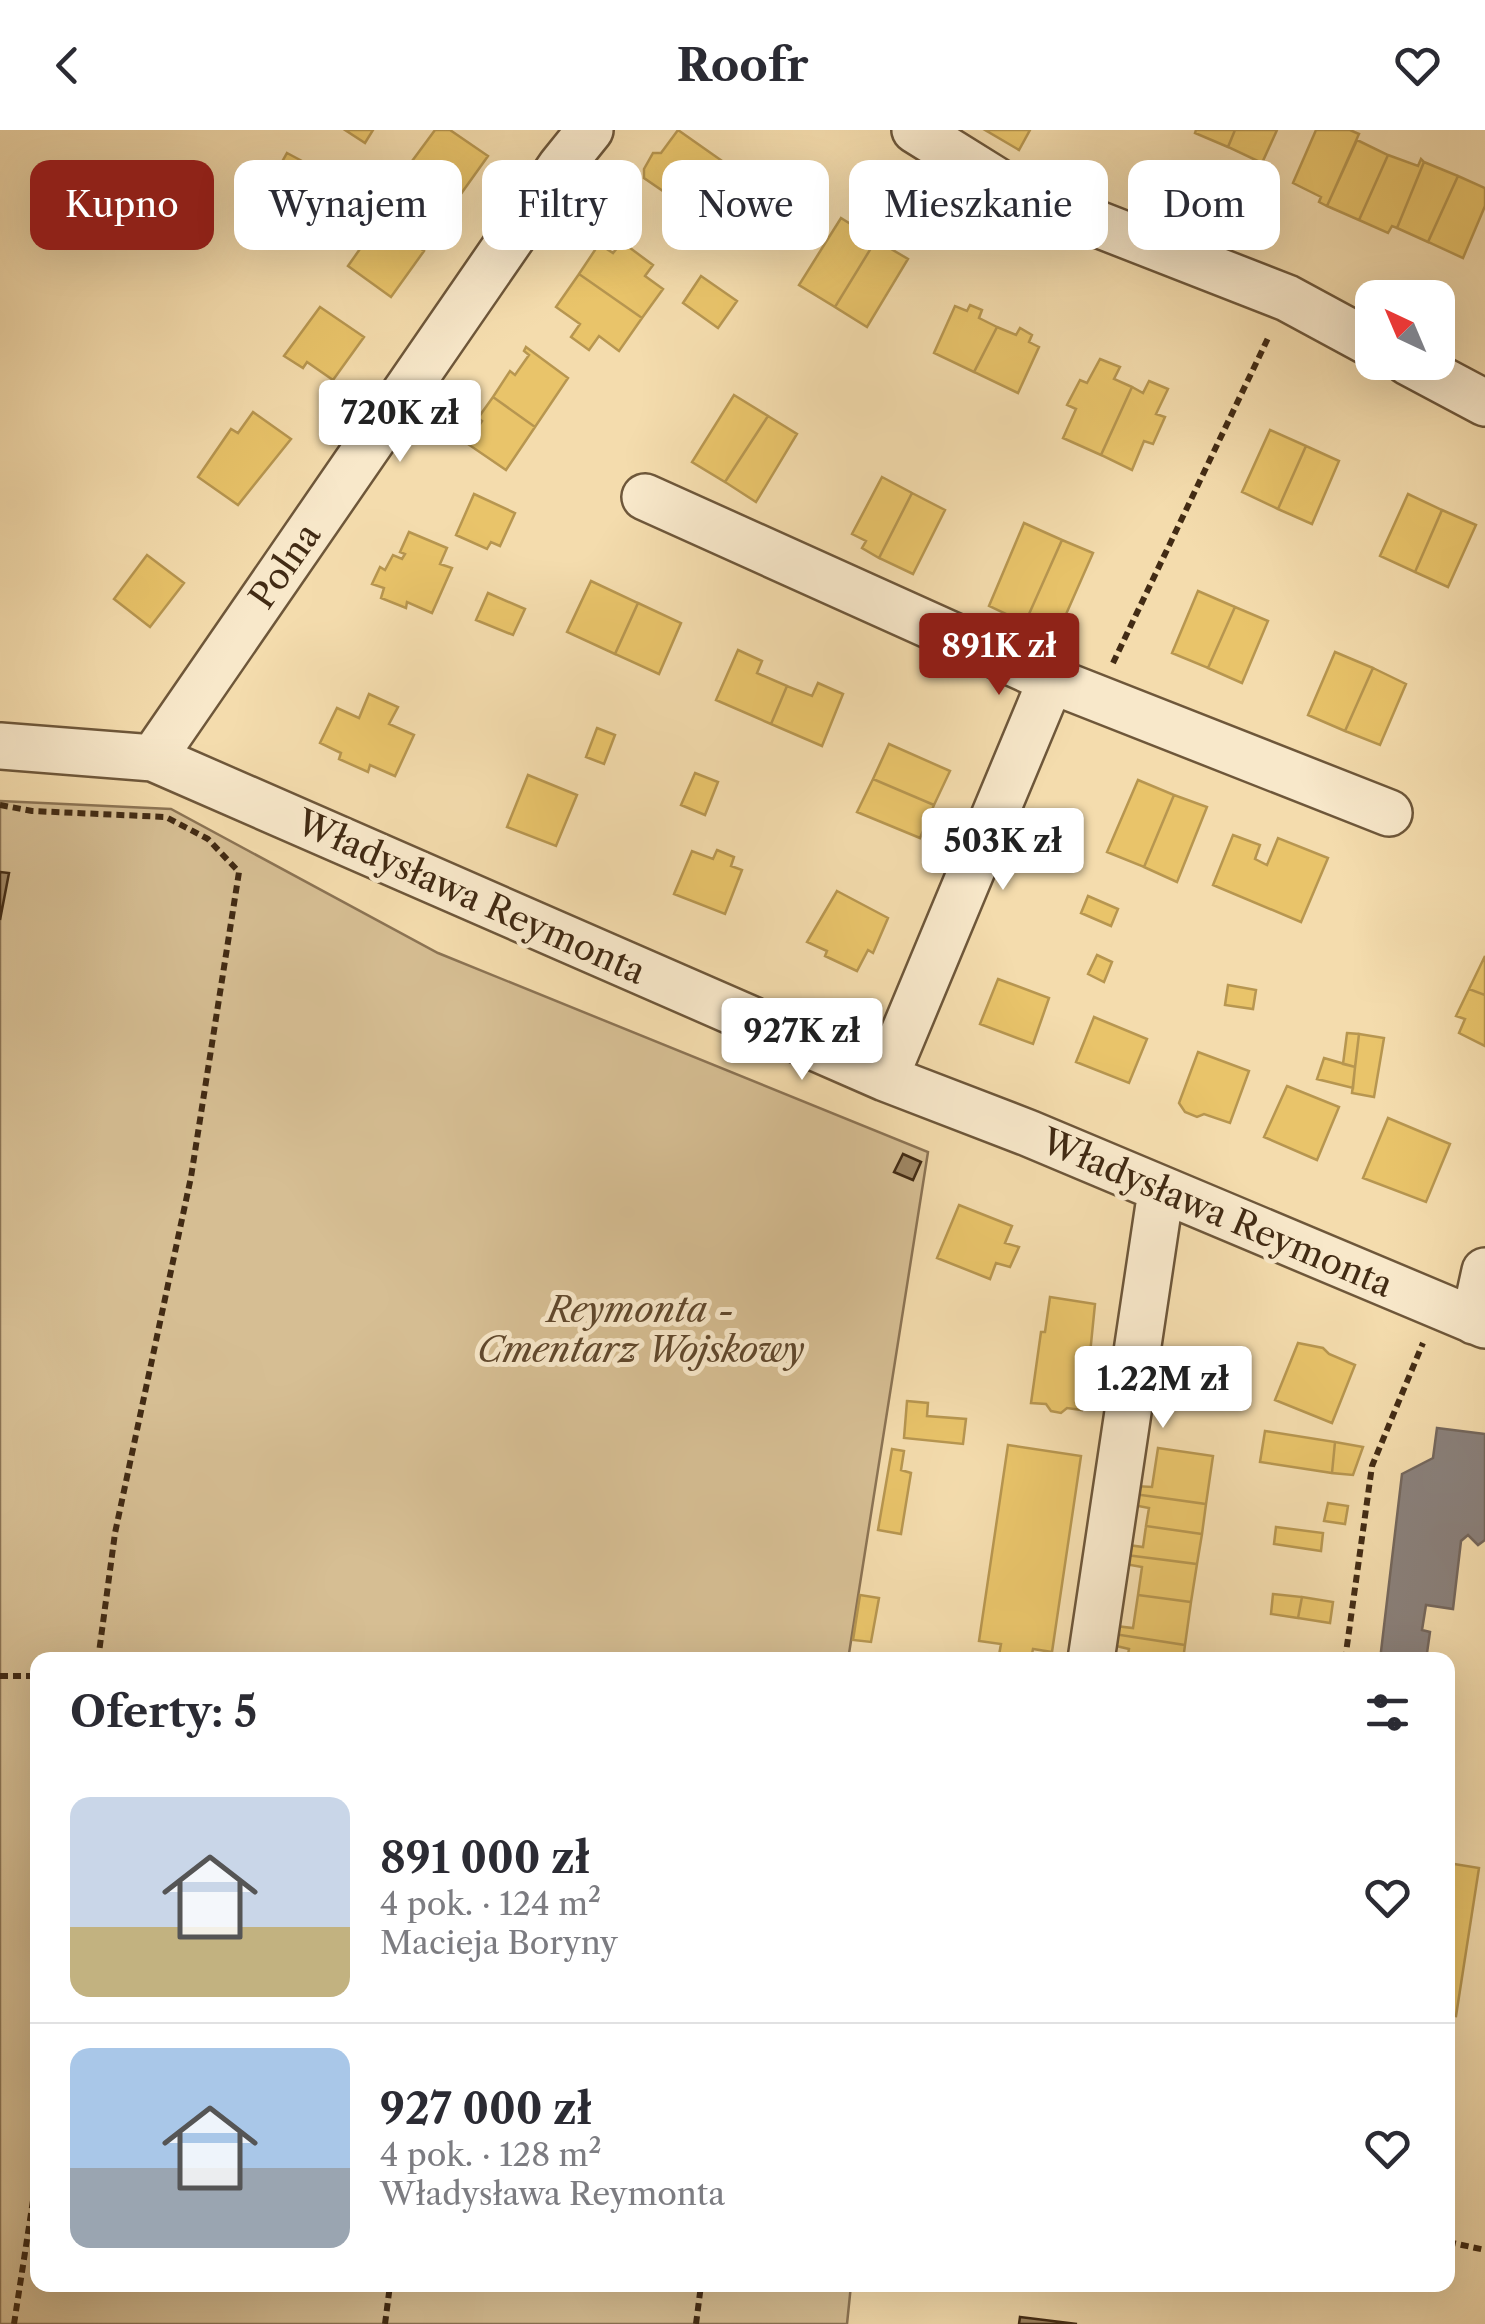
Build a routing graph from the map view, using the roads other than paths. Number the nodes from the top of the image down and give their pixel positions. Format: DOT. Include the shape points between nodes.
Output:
graph roads {
  1 [pos="590,130"];
  2 [pos="915,130"];
  3 [pos="1355,335"];
  4 [pos="1442,380"];
  5 [pos="1485,403"];
  6 [pos="645,497"];
  7 [pos="1052,680"];
  8 [pos="0,746"];
  9 [pos="153,758"];
  10 [pos="1389,813"];
  11 [pos="885,1078"];
  12 [pos="1161,1191"];
  13 [pos="1485,1271"];
  14 [pos="1466,1318"];
  15 [pos="1092,1652"];
  1 -- 9 [label="street, Polna"];
  2 -- 3 [label="street" via="1013,191 1287,298"];
  4 -- 5 [label="street"];
  6 -- 7 [label="street"];
  7 -- 10 [label="street"];
  7 -- 11 [label="street"];
  8 -- 9 [label="street, Władysława Reymonta"];
  9 -- 11 [label="street, Władysława Reymonta"];
  11 -- 12 [label="street, Władysława Reymonta"];
  12 -- 14 [label="street, Władysława Reymonta"];
  12 -- 15 [label="street"];
  13 -- 14 [label="street"];
}
